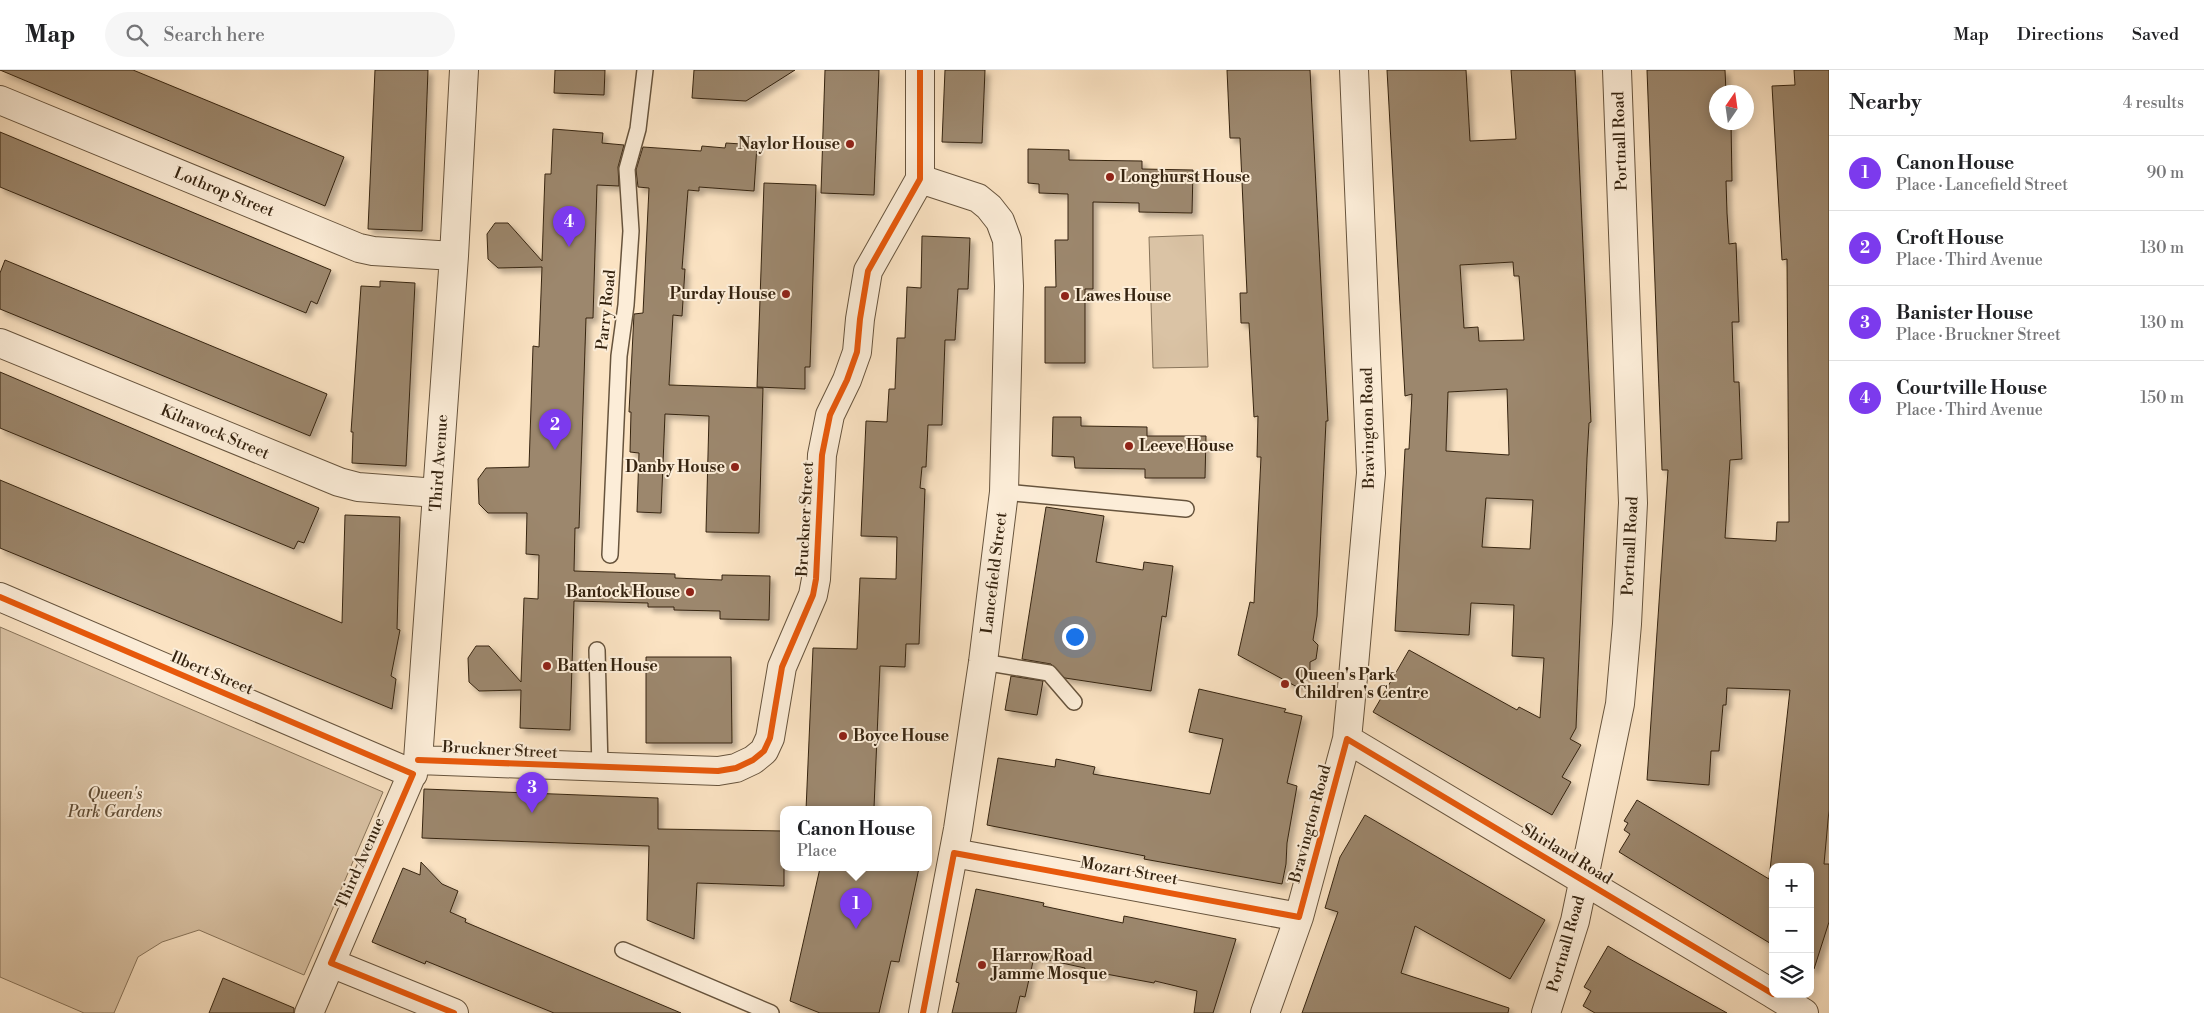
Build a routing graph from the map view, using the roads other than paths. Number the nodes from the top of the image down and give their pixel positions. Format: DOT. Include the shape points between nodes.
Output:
graph roads {
  1 [pos="464,70"];
  2 [pos="645,70"];
  3 [pos="920,70"];
  4 [pos="1354,70"];
  5 [pos="1617,70"];
  6 [pos="0,100"];
  7 [pos="920,179"];
  8 [pos="454,256"];
  9 [pos="0,343"];
  10 [pos="1004,492"];
  11 [pos="437,493"];
  12 [pos="1186,509"];
  13 [pos="610,555"];
  14 [pos="0,597"];
  15 [pos="597,650"];
  16 [pos="983,662"];
  17 [pos="1074,702"];
  18 [pos="1347,739"];
  19 [pos="416,767"];
  20 [pos="600,768"];
  21 [pos="954,853"];
  22 [pos="1583,879"];
  23 [pos="1299,917"];
  24 [pos="623,950"];
  25 [pos="331,963"];
  26 [pos="1769,992"];
  27 [pos="1780,998"];
  28 [pos="309,1013"];
  29 [pos="454,1013"];
  30 [pos="771,1013"];
  31 [pos="924,1013"];
  32 [pos="1265,1013"];
  33 [pos="1546,1013"];
  34 [pos="1804,1013"];
  1 -- 8 [label="street, Third Avenue"];
  2 -- 13 [label="lane, Parry Road" via="638,129 627,169 631,230 619,356"];
  3 -- 7 [label="street, Bruckner Street"];
  4 -- 18 [label="street, Bravington Road" via="1371,473"];
  5 -- 22 [label="street, Portnall Road" via="1633,503 1620,704"];
  6 -- 8 [label="street, Lothrop Street" via="359,248"];
  7 -- 10 [label="street, Lancefield Street" via="978,198 1000,221 1007,240 1009,286"];
  7 -- 20 [label="street, Bruckner Street" via="868,271 857,352 830,415 822,456 813,595 782,667 770,738 764,751 736,768 718,771"];
  8 -- 11 [label="street, Third Avenue"];
  9 -- 11 [label="street, Kilravock Street" via="338,482 358,487"];
  10 -- 12 [label="lane"];
  10 -- 16 [label="street, Lancefield Street"];
  11 -- 19 [label="street, Third Avenue"];
  14 -- 19 [label="street, Ilbert Street"];
  15 -- 20 [label="lane"];
  16 -- 17 [label="lane" via="1049,673"];
  16 -- 21 [label="street, Lancefield Street"];
  18 -- 22 [label="street, Shirland Road"];
  18 -- 23 [label="street, Bravington Road"];
  19 -- 20 [label="street, Bruckner Street"];
  19 -- 25 [label="street, Third Avenue"];
  21 -- 23 [label="street, Mozart Street"];
  21 -- 31 [label="street, Lancefield Street"];
  22 -- 26 [label="street, Shirland Road"];
  22 -- 33 [label="street, Portnall Road" via="1575,922"];
  23 -- 32 [label="street, Bravington Road"];
  24 -- 30 [label="lane"];
  25 -- 28 [label="street, Third Avenue"];
  25 -- 29 [label="street"];
  27 -- 34 [label="street, Shirland Road"];
}
